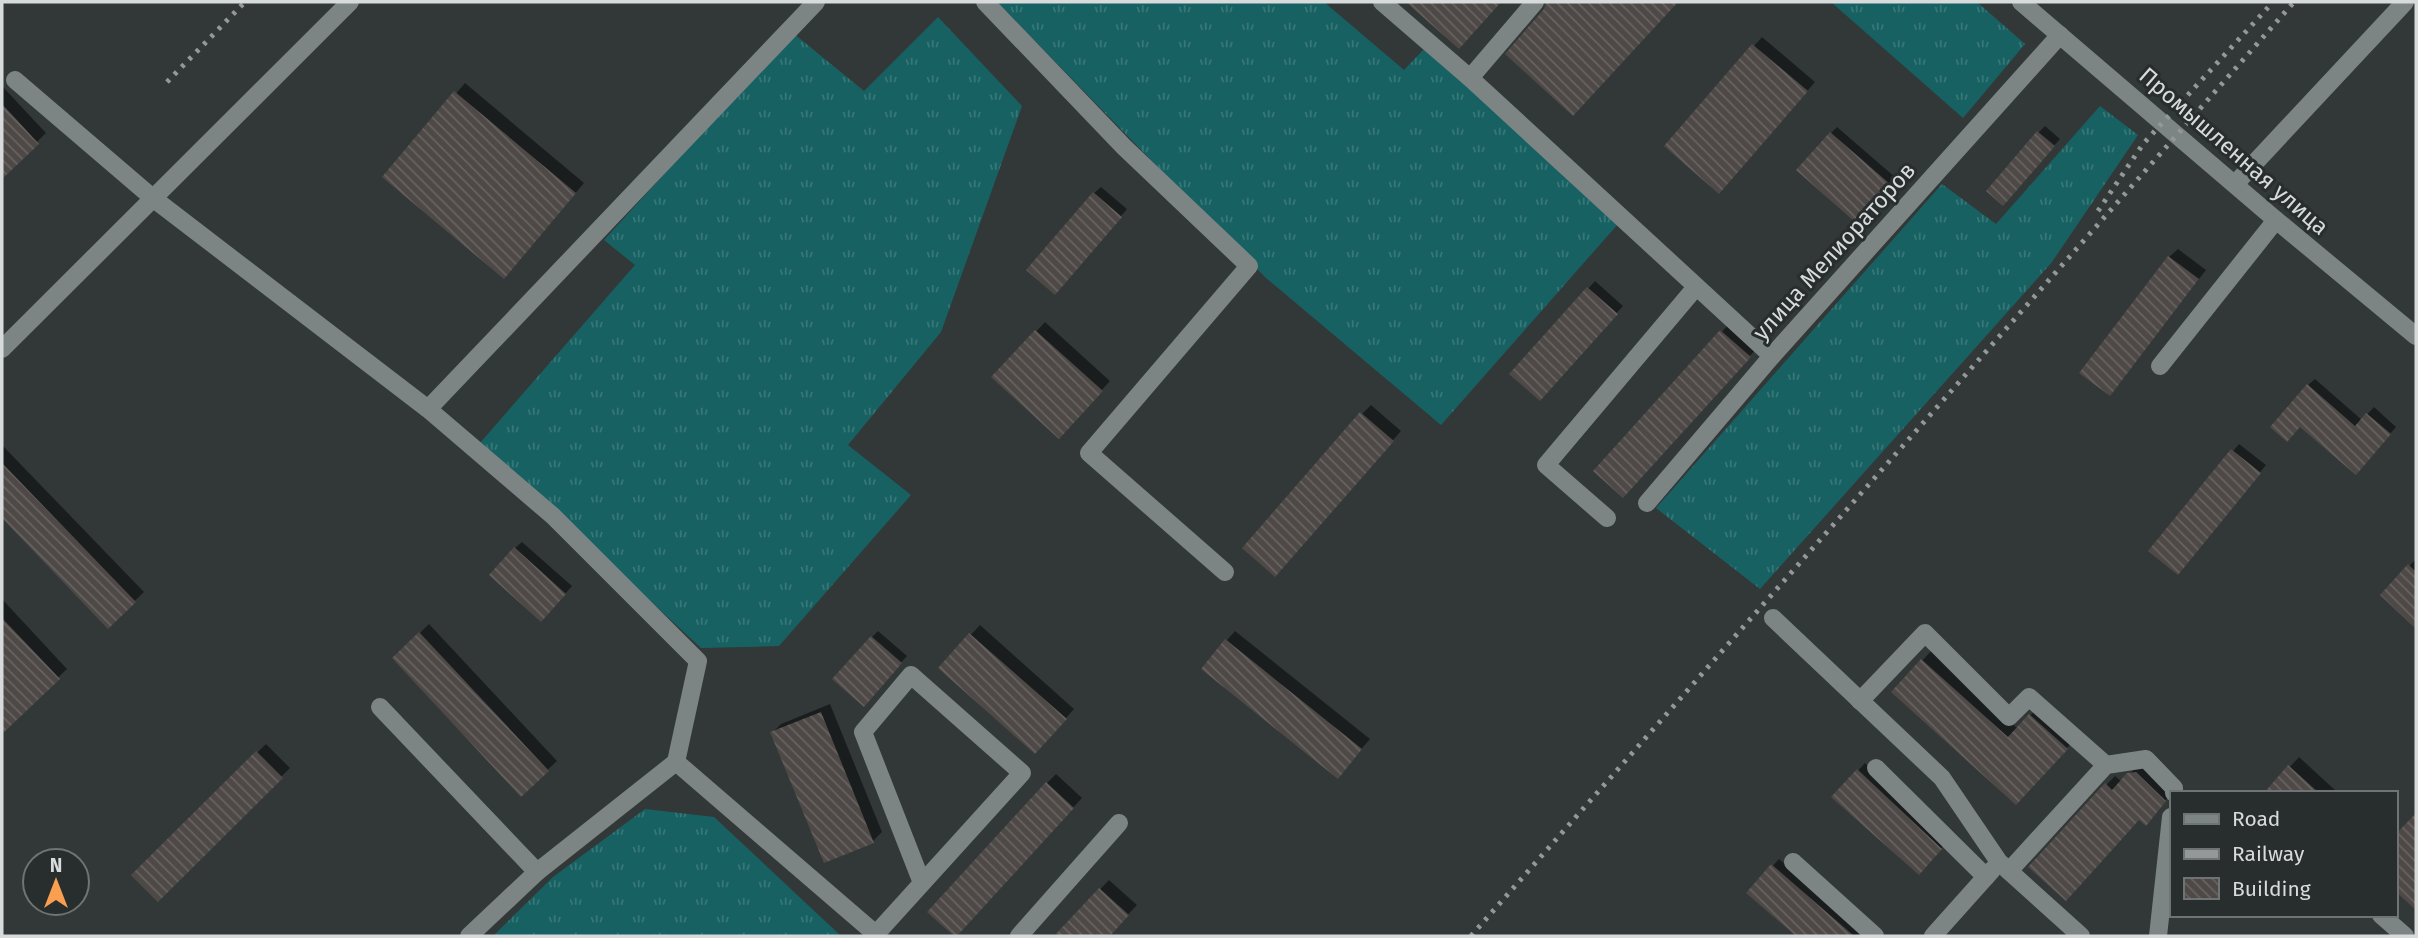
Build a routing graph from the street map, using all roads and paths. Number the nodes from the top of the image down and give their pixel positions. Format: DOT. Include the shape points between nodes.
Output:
graph roads {
  1 [pos="350,2"];
  2 [pos="816,2"];
  3 [pos="985,2"];
  4 [pos="1382,2"];
  5 [pos="1535,2"];
  6 [pos="2021,2"];
  7 [pos="2405,2"];
  8 [pos="2060,35"];
  9 [pos="1470,78"];
  10 [pos="15,80"];
  11 [pos="2235,184"];
  12 [pos="154,199"];
  13 [pos="2276,220"];
  14 [pos="1696,287"];
  15 [pos="2416,336"];
  16 [pos="2,349"];
  17 [pos="1772,356"];
  18 [pos="2160,366"];
  19 [pos="428,409"];
  20 [pos="1647,503"];
  21 [pos="1607,518"];
  22 [pos="1224,572"];
  23 [pos="1773,618"];
  24 [pos="1860,701"];
  25 [pos="380,707"];
  26 [pos="676,762"];
  27 [pos="2106,765"];
  28 [pos="1875,768"];
  29 [pos="2174,791"];
  30 [pos="1119,824"];
  31 [pos="2170,826"];
  32 [pos="1793,862"];
  33 [pos="2004,867"];
  34 [pos="537,872"];
  35 [pos="1986,877"];
  36 [pos="922,883"];
  37 [pos="2383,917"];
  38 [pos="877,935"];
  39 [pos="469,936"];
  40 [pos="1019,936"];
  41 [pos="1875,936"];
  42 [pos="1933,936"];
  43 [pos="2081,936"];
  44 [pos="2158,936"];
  45 [pos="2405,936"];
  1 -- 12 [label="street"];
  2 -- 19 [label="street"];
  3 -- 22 [label="street" via="1124,147 1249,266 1089,453"];
  4 -- 9 [label="street"];
  5 -- 9 [label="street"];
  6 -- 8 [label="street, Промышленная улица"];
  7 -- 11 [label="street"];
  8 -- 11 [label="street, Промышленная улица"];
  8 -- 17 [label="street, улица Мелиораторов"];
  9 -- 14 [label="street"];
  10 -- 12 [label="street"];
  11 -- 13 [label="street, Промышленная улица"];
  12 -- 16 [label="street"];
  12 -- 19 [label="street"];
  13 -- 15 [label="street, Промышленная улица"];
  13 -- 18 [label="street"];
  14 -- 17 [label="street"];
  14 -- 21 [label="street" via="1546,466"];
  17 -- 20 [label="street, улица Мелиораторов"];
  19 -- 26 [label="street" via="553,516 698,661"];
  23 -- 24 [label="street"];
  24 -- 27 [label="street" via="1925,633 2009,717 2029,697"];
  24 -- 33 [label="street" via="1942,778"];
  25 -- 34 [label="street"];
  26 -- 34 [label="street"];
  26 -- 38 [label="street"];
  27 -- 29 [label="street" via="2146,759"];
  27 -- 33 [label="street"];
  28 -- 35 [label="street"];
  30 -- 40 [label="street"];
  31 -- 44 [label="street"];
  32 -- 41 [label="street"];
  33 -- 35 [label="street"];
  33 -- 43 [label="street"];
  34 -- 39 [label="street"];
  35 -- 42 [label="street"];
  36 -- 36 [label="street" via="863,732 911,675 1022,773"];
  36 -- 38 [label="street"];
  37 -- 45 [label="street"];
}
